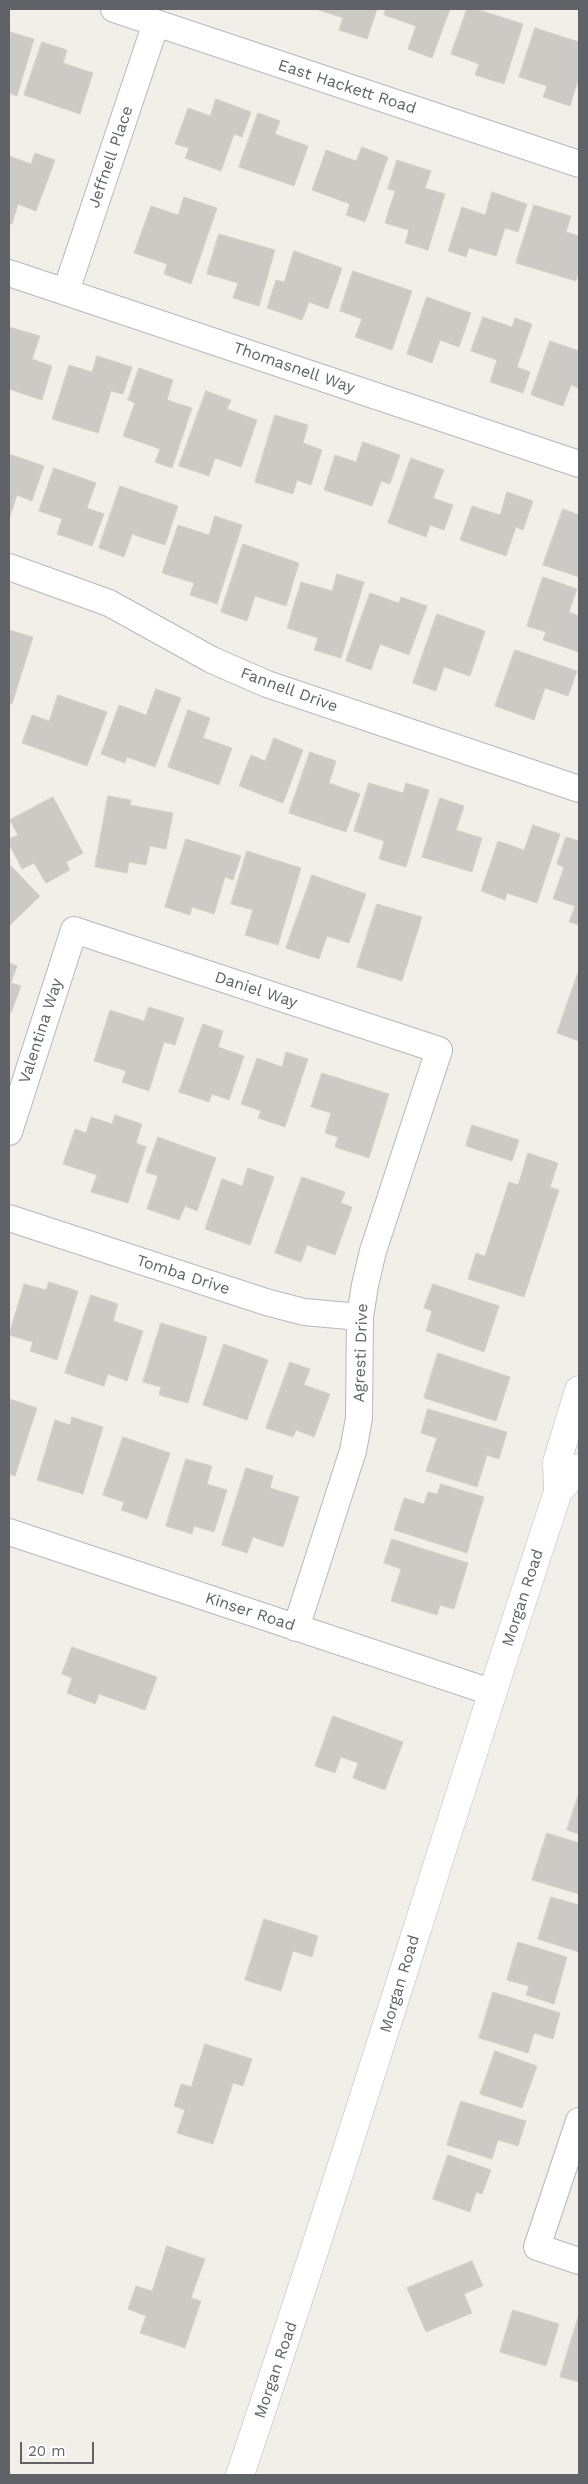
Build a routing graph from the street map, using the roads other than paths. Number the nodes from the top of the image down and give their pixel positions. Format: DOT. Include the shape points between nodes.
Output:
graph roads {
  1 [pos="114,9"];
  2 [pos="156,23"];
  3 [pos="579,164"];
  4 [pos="9,272"];
  5 [pos="66,292"];
  6 [pos="579,464"];
  7 [pos="9,567"];
  8 [pos="579,788"];
  9 [pos="74,930"];
  10 [pos="439,1050"];
  11 [pos="9,1132"];
  12 [pos="9,1218"];
  13 [pos="360,1317"];
  14 [pos="579,1390"];
  15 [pos="579,1468"];
  16 [pos="558,1492"];
  17 [pos="9,1532"];
  18 [pos="296,1628"];
  19 [pos="491,1692"];
  20 [pos="579,2121"];
  21 [pos="579,2261"];
  22 [pos="240,2475"];
  1 -- 2 [label="street, East Hackett Road"];
  2 -- 3 [label="street, East Hackett Road"];
  2 -- 5 [label="street, Jeffnell Place"];
  4 -- 5 [label="street, Thomasnell Way"];
  5 -- 6 [label="street, Thomasnell Way"];
  7 -- 8 [label="street, Fannell Drive" via="109,603 212,660 267,684"];
  9 -- 10 [label="street, Daniel Way"];
  9 -- 11 [label="street, Valentina Way"];
  10 -- 13 [label="street, Agresti Drive" via="373,1251"];
  12 -- 13 [label="street, Tomba Drive" via="266,1302 304,1312"];
  13 -- 18 [label="street, Agresti Drive" via="359,1418 354,1443"];
  14 -- 16 [label="street, Morgan Road" via="557,1462"];
  15 -- 16 [label="street, Morgan Road"];
  16 -- 19 [label="street, Morgan Road"];
  17 -- 18 [label="street, Kinser Road"];
  18 -- 19 [label="street, Kinser Road"];
  19 -- 22 [label="street, Morgan Road" via="309,2272"];
  20 -- 21 [label="street" via="537,2247"];
}
